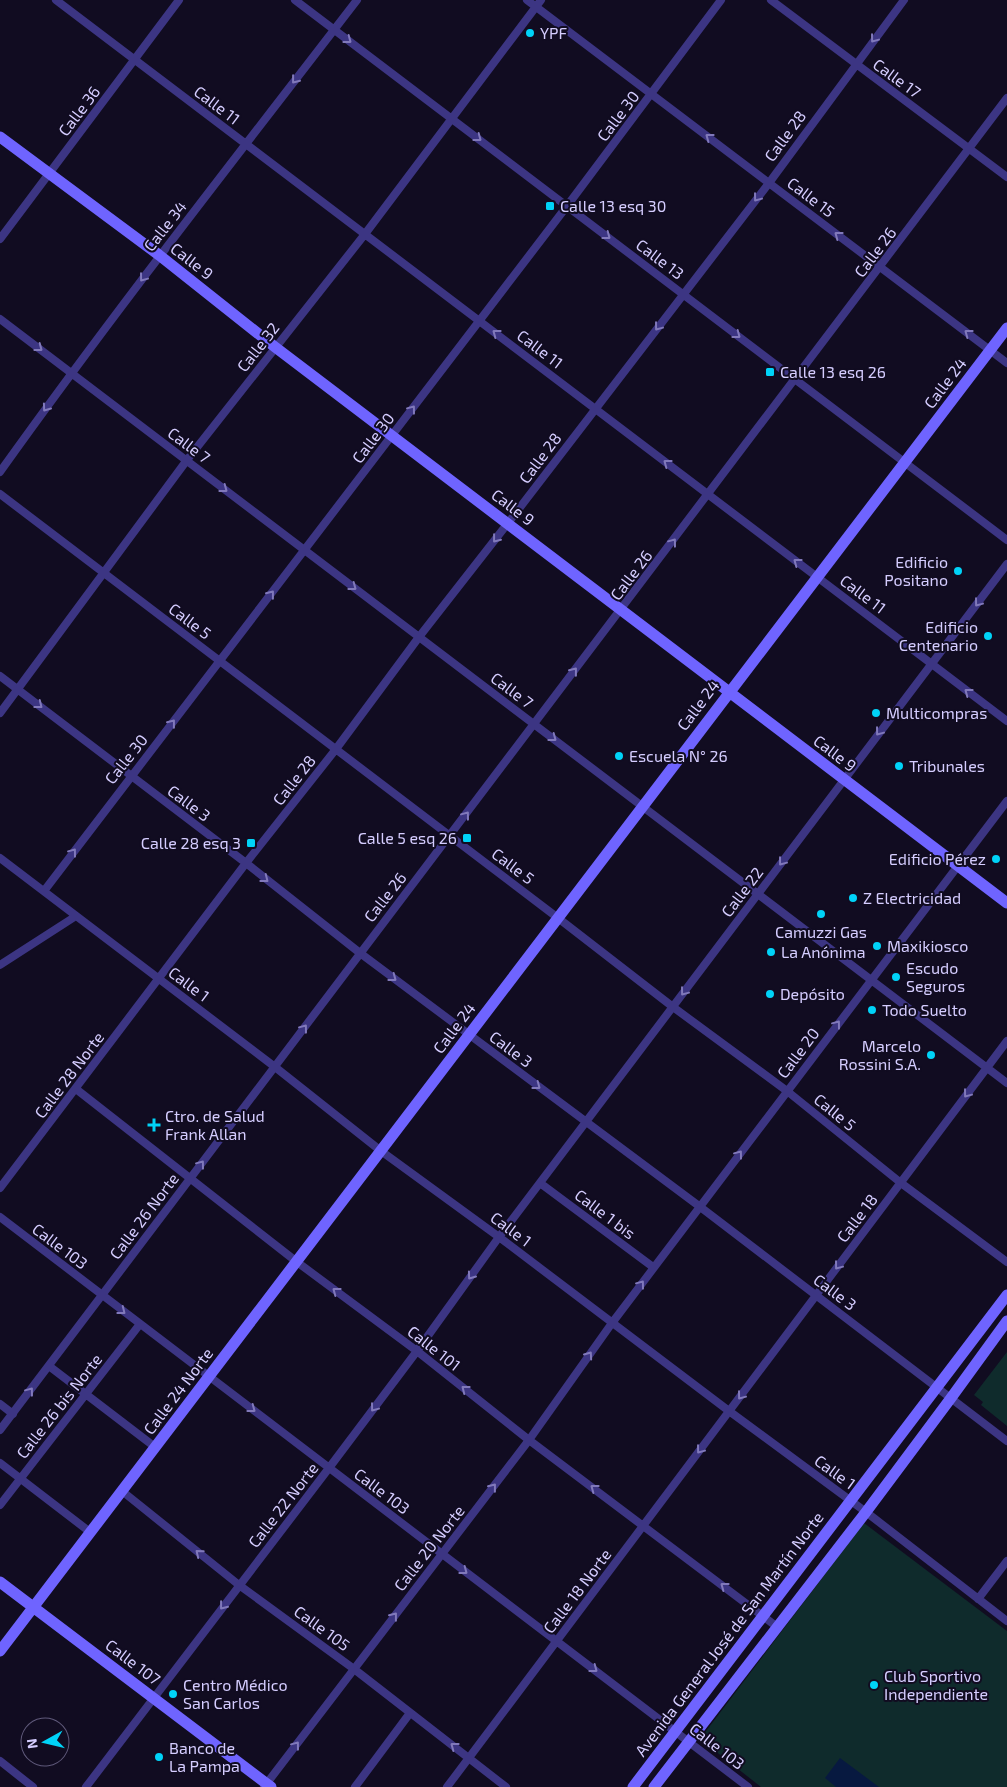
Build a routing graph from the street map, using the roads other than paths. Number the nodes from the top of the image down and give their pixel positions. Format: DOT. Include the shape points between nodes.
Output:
graph roads {
  1 [pos="56,0"];
  2 [pos="179,0"];
  3 [pos="295,0"];
  4 [pos="358,0"];
  5 [pos="527,0"];
  6 [pos="721,0"];
  7 [pos="771,0"];
  8 [pos="904,0"];
  9 [pos="538,3"];
  10 [pos="334,30"];
  11 [pos="135,59"];
  12 [pos="855,64"];
  13 [pos="651,94"];
  14 [pos="1007,98"];
  15 [pos="452,118"];
  16 [pos="0,136"];
  17 [pos="246,144"];
  18 [pos="970,148"];
  19 [pos="49,174"];
  20 [pos="1007,176"];
  21 [pos="768,182"];
  22 [pos="567,206"];
  23 [pos="365,234"];
  24 [pos="0,239"];
  25 [pos="160,255"];
  26 [pos="881,267"];
  27 [pos="683,294"];
  28 [pos="0,319"];
  29 [pos="480,321"];
  30 [pos="1007,328"];
  31 [pos="275,347"];
  32 [pos="990,350"];
  33 [pos="1007,363"];
  34 [pos="71,372"];
  35 [pos="796,379"];
  36 [pos="596,409"];
  37 [pos="392,436"];
  38 [pos="187,460"];
  39 [pos="905,462"];
  40 [pos="0,472"];
  41 [pos="0,494"];
  42 [pos="708,494"];
  43 [pos="508,524"];
  44 [pos="1007,540"];
  45 [pos="305,550"];
  46 [pos="1007,564"];
  47 [pos="104,572"];
  48 [pos="818,577"];
  49 [pos="622,609"];
  50 [pos="419,637"];
  51 [pos="220,661"];
  52 [pos="931,664"];
  53 [pos="0,676"];
  54 [pos="18,689"];
  55 [pos="728,692"];
  56 [pos="0,713"];
  57 [pos="1007,721"];
  58 [pos="534,724"];
  59 [pos="336,749"];
  60 [pos="131,776"];
  61 [pos="843,780"];
  62 [pos="1007,801"];
  63 [pos="642,806"];
  64 [pos="450,836"];
  65 [pos="0,858"];
  66 [pos="246,864"];
  67 [pos="958,865"];
  68 [pos="44,891"];
  69 [pos="758,894"];
  70 [pos="1007,903"];
  71 [pos="76,916"];
  72 [pos="558,918"];
  73 [pos="360,953"];
  74 [pos="0,964"];
  75 [pos="160,979"];
  76 [pos="871,980"];
  77 [pos="672,1007"];
  78 [pos="469,1035"];
  79 [pos="1007,1041"];
  80 [pos="275,1067"];
  81 [pos="987,1068"];
  82 [pos="1007,1083"];
  83 [pos="76,1089"];
  84 [pos="787,1091"];
  85 [pos="586,1122"];
  86 [pos="382,1150"];
  87 [pos="191,1178"];
  88 [pos="901,1182"];
  89 [pos="540,1183"];
  90 [pos="0,1188"];
  91 [pos="700,1206"];
  92 [pos="0,1218"];
  93 [pos="499,1237"];
  94 [pos="297,1262"];
  95 [pos="1007,1262"];
  96 [pos="653,1268"];
  97 [pos="102,1295"];
  98 [pos="1007,1295"];
  99 [pos="816,1296"];
  100 [pos="1007,1321"];
  101 [pos="612,1322"];
  102 [pos="140,1324"];
  103 [pos="417,1351"];
  104 [pos="49,1366"];
  105 [pos="209,1376"];
  106 [pos="937,1388"];
  107 [pos="86,1394"];
  108 [pos="952,1398"];
  109 [pos="0,1404"];
  110 [pos="729,1412"];
  111 [pos="13,1414"];
  112 [pos="0,1430"];
  113 [pos="529,1440"];
  114 [pos="1007,1442"];
  115 [pos="156,1447"];
  116 [pos="0,1463"];
  117 [pos="329,1468"];
  118 [pos="21,1478"];
  119 [pos="122,1491"];
  120 [pos="852,1501"];
  121 [pos="0,1505"];
  122 [pos="866,1512"];
  123 [pos="643,1526"];
  124 [pos="90,1532"];
  125 [pos="442,1554"];
  126 [pos="1007,1561"];
  127 [pos="0,1582"];
  128 [pos="239,1584"];
  129 [pos="978,1599"];
  130 [pos="33,1607"];
  131 [pos="764,1616"];
  132 [pos="1007,1621"];
  133 [pos="776,1626"];
  134 [pos="557,1642"];
  135 [pos="0,1650"];
  136 [pos="354,1669"];
  137 [pos="153,1697"];
  138 [pos="410,1713"];
  139 [pos="676,1731"];
  140 [pos="689,1742"];
  141 [pos="470,1757"];
  142 [pos="0,1761"];
  143 [pos="267,1786"];
  144 [pos="33,1787"];
  145 [pos="86,1787"];
  146 [pos="355,1787"];
  147 [pos="447,1787"];
  148 [pos="506,1787"];
  149 [pos="633,1787"];
  150 [pos="654,1787"];
  151 [pos="748,1787"];
  1 -- 11 [label="street, Calle 11"];
  2 -- 11 [label="street, Calle 36"];
  3 -- 10 [label="street, Calle 13"];
  4 -- 10 [label="street, Calle 34"];
  5 -- 9 [label="street, Calle 15"];
  6 -- 13 [label="street, Calle 30"];
  7 -- 12 [label="street, Calle 17"];
  8 -- 12 [label="street, Calle 28, one-way"];
  9 -- 13 [label="street, Calle 15"];
  9 -- 15 [label="street, Calle 32"];
  10 -- 15 [label="street, Calle 13, one-way"];
  10 -- 17 [label="street, Calle 34, one-way"];
  11 -- 17 [label="street, Calle 11"];
  11 -- 19 [label="street, Calle 36"];
  12 -- 18 [label="street, Calle 17"];
  12 -- 21 [label="street, Calle 28"];
  21 -- 13 [label="street, Calle 15, one-way"];
  13 -- 22 [label="street, Calle 30"];
  14 -- 18 [label="street, Calle 26"];
  15 -- 22 [label="street, Calle 13, one-way"];
  15 -- 23 [label="street, Calle 32"];
  16 -- 19 [label="main road, Calle 9"];
  17 -- 23 [label="street, Calle 11"];
  17 -- 25 [label="street, Calle 34"];
  18 -- 20 [label="street, Calle 17"];
  18 -- 26 [label="street, Calle 26"];
  19 -- 24 [label="street, Calle 36"];
  19 -- 25 [label="main road, Calle 9"];
  26 -- 21 [label="street, Calle 15, one-way"];
  21 -- 27 [label="street, Calle 28, one-way"];
  22 -- 27 [label="street, Calle 13, one-way"];
  22 -- 29 [label="street, Calle 30"];
  23 -- 29 [label="street, Calle 11"];
  23 -- 31 [label="street, Calle 32"];
  25 -- 31 [label="main road, Calle 9"];
  25 -- 34 [label="street, Calle 34, one-way"];
  32 -- 26 [label="street, Calle 15, one-way"];
  26 -- 35 [label="street, Calle 26"];
  27 -- 35 [label="street, Calle 13, one-way"];
  27 -- 36 [label="street, Calle 28, one-way"];
  28 -- 34 [label="street, Calle 7, one-way"];
  36 -- 29 [label="street, Calle 11, one-way"];
  37 -- 29 [label="street, Calle 30, one-way"];
  30 -- 32 [label="main road, Calle 24"];
  31 -- 37 [label="main road, Calle 9"];
  31 -- 38 [label="street, Calle 32"];
  32 -- 33 [label="street, Calle 15"];
  32 -- 39 [label="main road, Calle 24"];
  34 -- 38 [label="street, Calle 7"];
  34 -- 40 [label="street, Calle 34, one-way"];
  35 -- 39 [label="street, Calle 13"];
  35 -- 42 [label="street, Calle 26"];
  42 -- 36 [label="street, Calle 11, one-way"];
  36 -- 43 [label="street, Calle 28"];
  37 -- 43 [label="main road, Calle 9"];
  37 -- 45 [label="street, Calle 30"];
  38 -- 45 [label="street, Calle 7, one-way"];
  38 -- 47 [label="street, Calle 32"];
  39 -- 44 [label="street, Calle 13"];
  39 -- 48 [label="main road, Calle 24"];
  41 -- 47 [label="street, Calle 5"];
  48 -- 42 [label="street, Calle 11, one-way"];
  49 -- 42 [label="street, Calle 26, one-way"];
  43 -- 49 [label="main road, Calle 9"];
  43 -- 50 [label="street, Calle 28, one-way"];
  45 -- 50 [label="street, Calle 7, one-way"];
  51 -- 45 [label="street, Calle 30, one-way"];
  46 -- 52 [label="street, Calle 22, one-way"];
  47 -- 51 [label="street, Calle 5"];
  47 -- 54 [label="street, Calle 32"];
  48 -- 52 [label="street, Calle 11"];
  48 -- 55 [label="main road, Calle 24"];
  49 -- 55 [label="main road, Calle 9"];
  58 -- 49 [label="street, Calle 26, one-way"];
  50 -- 58 [label="street, Calle 7"];
  50 -- 59 [label="street, Calle 28"];
  51 -- 59 [label="street, Calle 5"];
  60 -- 51 [label="street, Calle 30, one-way"];
  57 -- 52 [label="street, Calle 11, one-way"];
  52 -- 61 [label="street, Calle 22, one-way"];
  53 -- 54 [label="street, Calle 3"];
  54 -- 56 [label="street, Calle 32"];
  54 -- 60 [label="street, Calle 3, one-way"];
  55 -- 61 [label="main road, Calle 9"];
  55 -- 63 [label="main road, Calle 24"];
  58 -- 63 [label="street, Calle 7, one-way"];
  64 -- 58 [label="street, Calle 26, one-way"];
  59 -- 64 [label="street, Calle 5"];
  59 -- 66 [label="street, Calle 28"];
  60 -- 66 [label="street, Calle 3"];
  68 -- 60 [label="street, Calle 30, one-way"];
  61 -- 67 [label="main road, Calle 9"];
  61 -- 69 [label="street, Calle 22, one-way"];
  62 -- 67 [label="street, Calle 20"];
  63 -- 69 [label="street, Calle 7"];
  63 -- 72 [label="main road, Calle 24"];
  64 -- 72 [label="street, Calle 5"];
  64 -- 73 [label="street, Calle 26"];
  65 -- 68 [label="street, Calle 1"];
  66 -- 73 [label="street, Calle 3, one-way"];
  66 -- 75 [label="street, Calle 28"];
  67 -- 70 [label="main road, Calle 9"];
  67 -- 76 [label="street, Calle 20"];
  68 -- 71 [label="street, Calle 1"];
  69 -- 76 [label="street, Calle 7"];
  69 -- 77 [label="street, Calle 22, one-way"];
  71 -- 74 [label="street"];
  71 -- 75 [label="street, Calle 1"];
  72 -- 77 [label="street, Calle 5"];
  72 -- 78 [label="main road, Calle 24"];
  73 -- 78 [label="street, Calle 3, one-way"];
  80 -- 73 [label="street, Calle 26, one-way"];
  75 -- 80 [label="street, Calle 1"];
  75 -- 83 [label="street, Calle 28 Norte"];
  76 -- 81 [label="street, Calle 7"];
  84 -- 76 [label="street, Calle 20, one-way"];
  77 -- 84 [label="street, Calle 5"];
  77 -- 85 [label="street, Calle 22"];
  78 -- 85 [label="street, Calle 3, one-way"];
  78 -- 86 [label="main road, Calle 24"];
  79 -- 81 [label="street, Calle 18"];
  80 -- 86 [label="street, Calle 1"];
  87 -- 80 [label="street, Calle 26 Norte, one-way"];
  81 -- 82 [label="street, Calle 7"];
  81 -- 88 [label="street, Calle 18, one-way"];
  83 -- 87 [label="street, Calle 101"];
  83 -- 90 [label="street, Calle 28 Norte"];
  84 -- 88 [label="street, Calle 5"];
  91 -- 84 [label="street, Calle 20, one-way"];
  85 -- 89 [label="street, Calle 22"];
  85 -- 91 [label="street, Calle 3"];
  86 -- 93 [label="street, Calle 1"];
  86 -- 94 [label="main road, Calle 24 Norte"];
  87 -- 94 [label="street, Calle 101"];
  87 -- 97 [label="street, Calle 26 Norte"];
  88 -- 95 [label="street, Calle 5"];
  88 -- 99 [label="street, Calle 18, one-way"];
  89 -- 93 [label="street, Calle 22"];
  89 -- 96 [label="street, Calle 1 bis"];
  91 -- 96 [label="street, Calle 20"];
  91 -- 99 [label="street, Calle 3"];
  92 -- 97 [label="street, Calle 103"];
  93 -- 101 [label="street, Calle 1"];
  93 -- 103 [label="street, Calle 22 Norte, one-way"];
  103 -- 94 [label="street, Calle 101, one-way"];
  94 -- 105 [label="main road, Calle 24 Norte"];
  101 -- 96 [label="street, Calle 20, one-way"];
  97 -- 102 [label="street, Calle 103, one-way"];
  97 -- 104 [label="street, Calle 26 Norte"];
  98 -- 106 [label="main road, Avenida General José de San Martín Norte"];
  99 -- 106 [label="street, Calle 3"];
  99 -- 110 [label="street, Calle 18, one-way"];
  100 -- 108 [label="main road, Avenida General José de San Martín Norte"];
  101 -- 110 [label="street, Calle 1"];
  113 -- 101 [label="street, Calle 20 Norte, one-way"];
  102 -- 105 [label="street, Calle 103"];
  102 -- 107 [label="street, Calle 26 bis Norte"];
  113 -- 103 [label="street, Calle 101, one-way"];
  103 -- 117 [label="street, Calle 22 Norte, one-way"];
  104 -- 107 [label="street"];
  111 -- 104 [label="street, Calle 26 Norte, one-way"];
  105 -- 115 [label="main road, Calle 24 Norte"];
  105 -- 117 [label="street, Calle 103, one-way"];
  106 -- 108 [label="street, Calle 3"];
  106 -- 120 [label="main road, Avenida General José de San Martín Norte"];
  107 -- 115 [label="street"];
  107 -- 118 [label="street, Calle 26 bis Norte"];
  108 -- 114 [label="street, Calle 3"];
  108 -- 122 [label="main road, Avenida General José de San Martín Norte"];
  109 -- 111 [label="street"];
  110 -- 120 [label="street, Calle 1"];
  110 -- 123 [label="street, Calle 18 Norte, one-way"];
  111 -- 112 [label="street, Calle 26 Norte"];
  123 -- 113 [label="street, Calle 101, one-way"];
  125 -- 113 [label="street, Calle 20 Norte, one-way"];
  115 -- 119 [label="main road, Calle 24 Norte"];
  116 -- 118 [label="street"];
  117 -- 125 [label="street, Calle 103"];
  117 -- 128 [label="street, Calle 22 Norte"];
  118 -- 121 [label="street, Calle 26 bis Norte"];
  118 -- 124 [label="street"];
  119 -- 124 [label="main road, Calle 24 Norte"];
  128 -- 119 [label="street, Calle 105, one-way"];
  120 -- 122 [label="street, Calle 1"];
  120 -- 131 [label="main road, Avenida General José de San Martín Norte"];
  122 -- 129 [label="street, Calle 1"];
  122 -- 133 [label="main road, Avenida General José de San Martín Norte"];
  131 -- 123 [label="street, Calle 101, one-way"];
  123 -- 134 [label="street, Calle 18 Norte"];
  124 -- 130 [label="main road, Calle 24 Norte"];
  125 -- 134 [label="street, Calle 103, one-way"];
  136 -- 125 [label="street, Calle 20 Norte, one-way"];
  126 -- 129 [label="street"];
  127 -- 130 [label="main road, Calle 107"];
  128 -- 136 [label="street, Calle 105"];
  128 -- 137 [label="street, Calle 22 Norte, one-way"];
  129 -- 132 [label="street, Calle 1"];
  130 -- 135 [label="main road, Calle 24 Norte"];
  130 -- 137 [label="main road, Calle 107"];
  131 -- 133 [label="street, Calle 101"];
  131 -- 139 [label="main road, Avenida General José de San Martín Norte"];
  133 -- 140 [label="main road, Avenida General José de San Martín Norte"];
  134 -- 139 [label="street, Calle 103, one-way"];
  134 -- 141 [label="street, Calle 18 Norte"];
  136 -- 138 [label="street, Calle 105"];
  143 -- 136 [label="street, Calle 20 Norte, one-way"];
  137 -- 143 [label="main road, Calle 107"];
  137 -- 145 [label="street, Calle 22 Norte"];
  141 -- 138 [label="street, Calle 105, one-way"];
  138 -- 146 [label="street"];
  139 -- 140 [label="street, Calle 103"];
  139 -- 149 [label="main road, Avenida General José de San Martín Norte"];
  140 -- 150 [label="main road, Avenida General José de San Martín Norte"];
  140 -- 151 [label="street, Calle 103"];
  141 -- 147 [label="street, Calle 18 Norte"];
  141 -- 148 [label="street, Calle 105"];
  142 -- 144 [label="street"];
}
